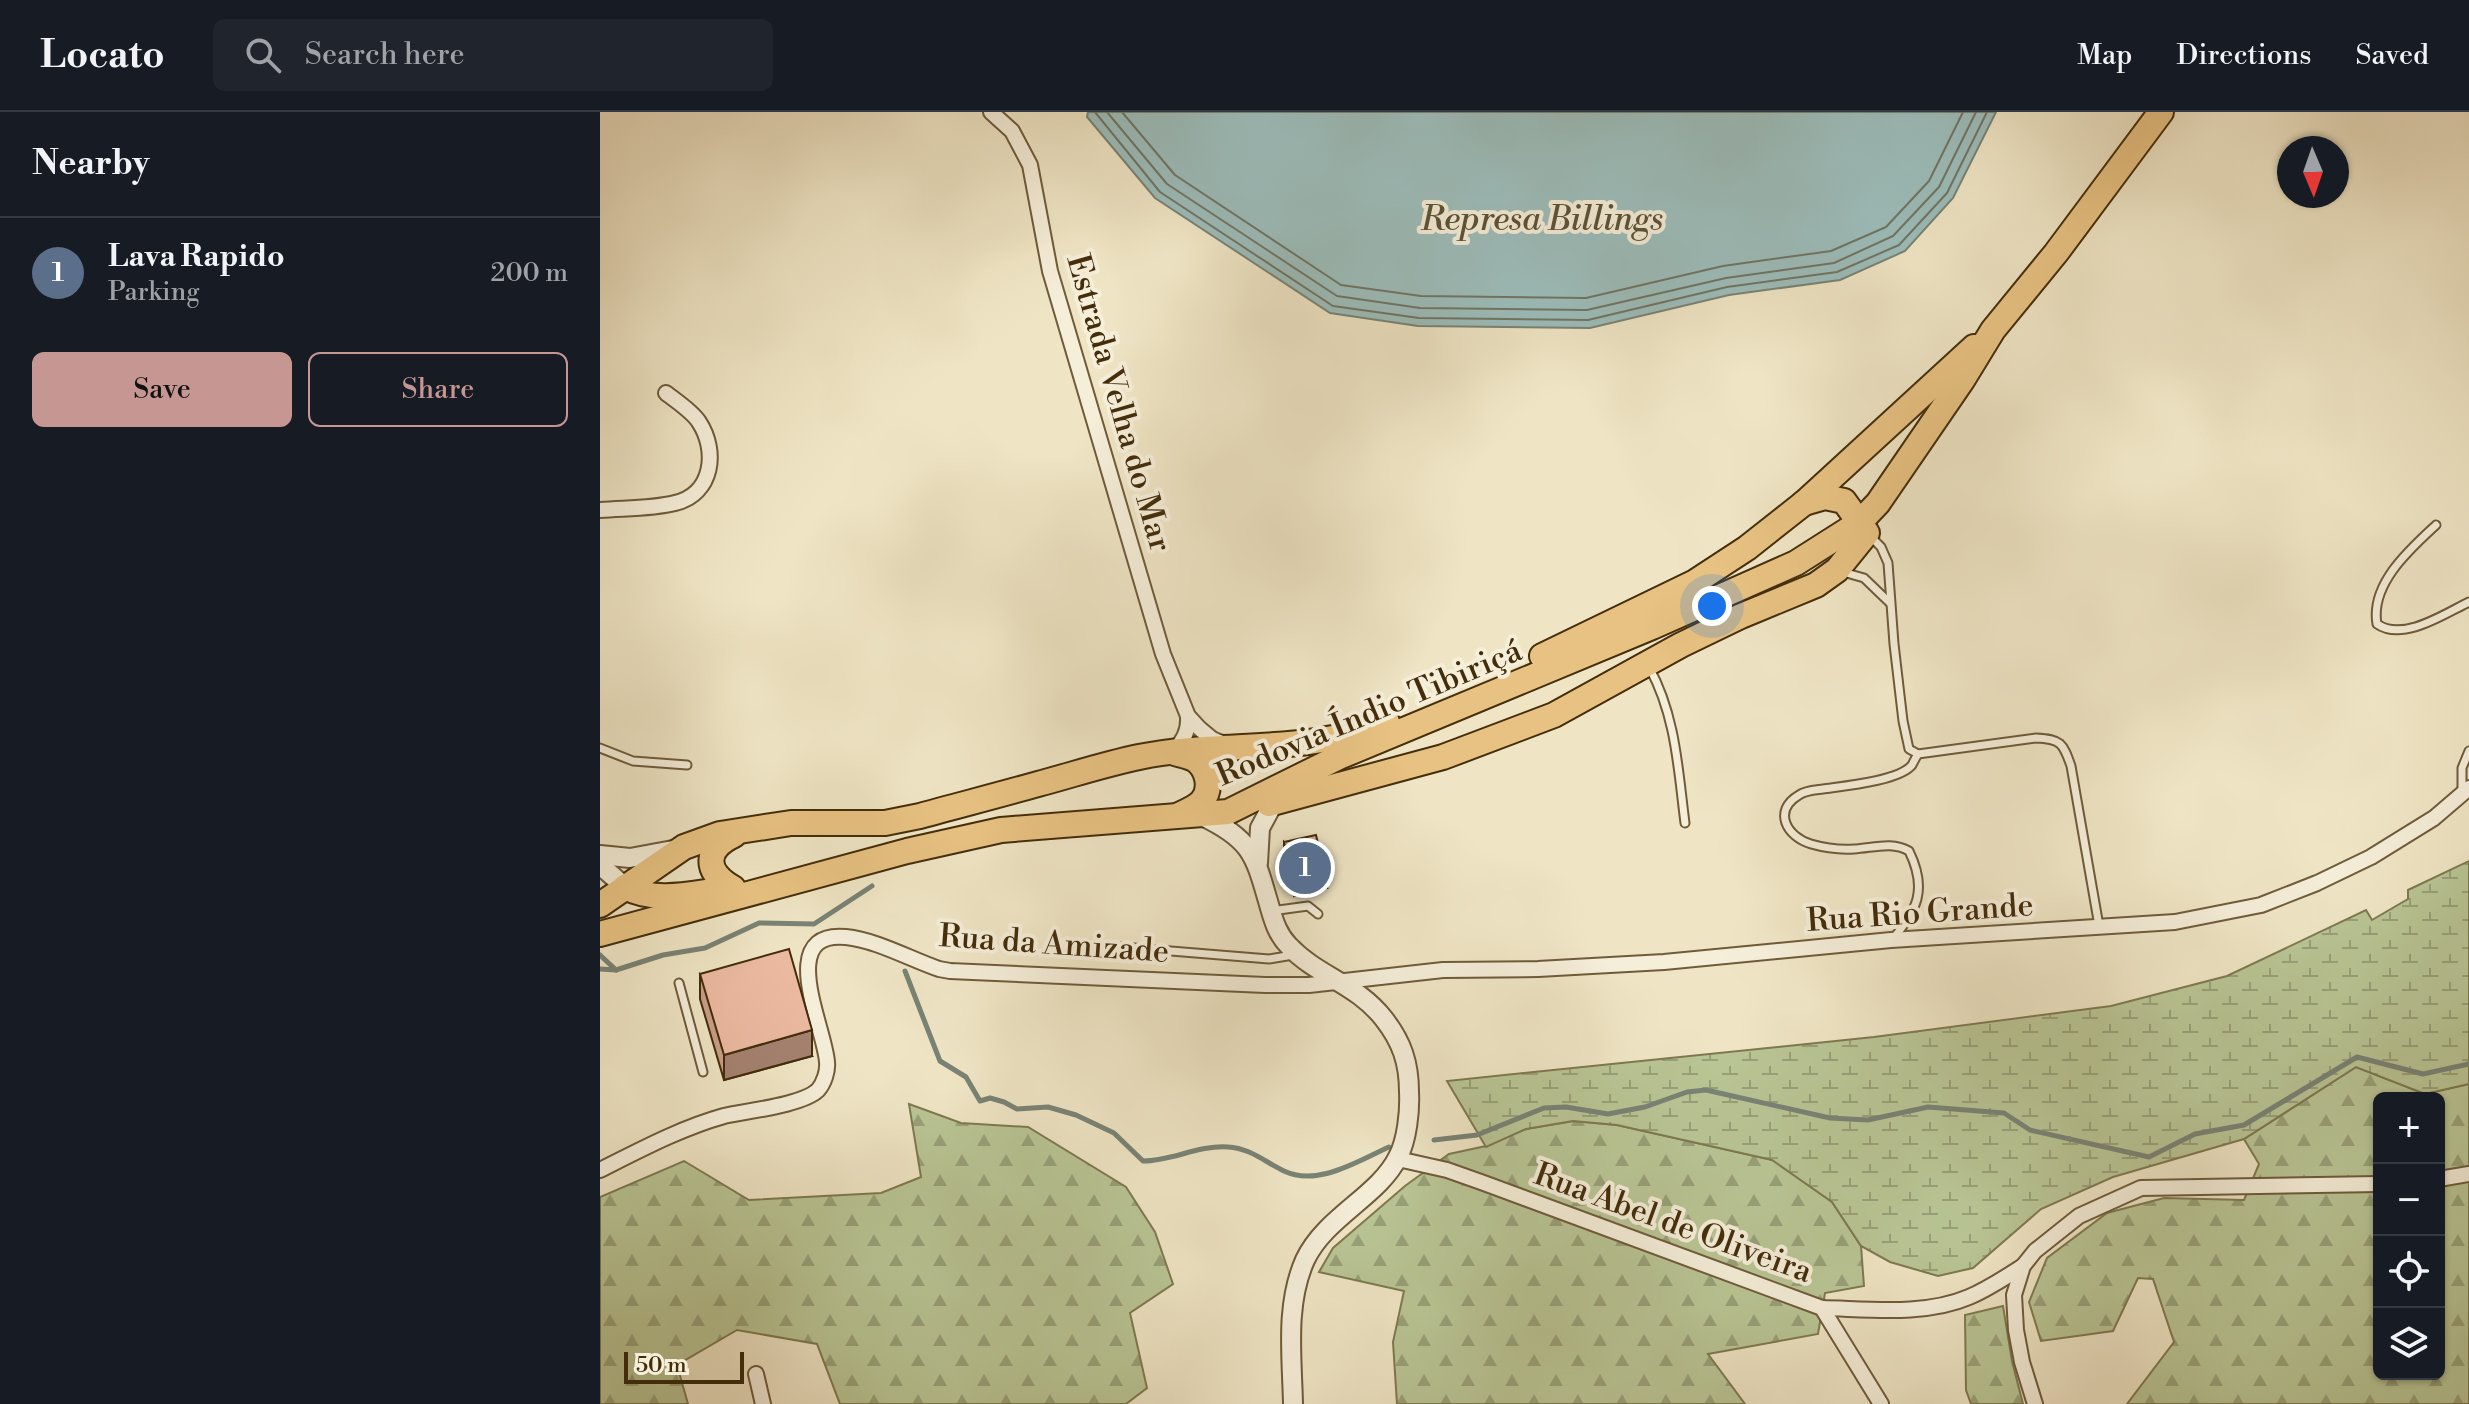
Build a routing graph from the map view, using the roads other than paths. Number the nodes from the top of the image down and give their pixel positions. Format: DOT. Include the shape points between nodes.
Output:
graph roads {
  1 [pos="991,112"];
  2 [pos="2161,112"];
  3 [pos="1993,330"];
  4 [pos="666,393"];
  5 [pos="1804,503"];
  6 [pos="600,510"];
  7 [pos="2436,525"];
  8 [pos="1863,528"];
  9 [pos="1837,570"];
  10 [pos="2469,602"];
  11 [pos="1890,603"];
  12 [pos="1647,663"];
  13 [pos="1188,716"];
  14 [pos="600,748"];
  15 [pos="1234,748"];
  16 [pos="2469,751"];
  17 [pos="1174,752"];
  18 [pos="1918,754"];
  19 [pos="687,765"];
  20 [pos="2466,791"];
  21 [pos="1274,802"];
  22 [pos="1228,812"];
  23 [pos="1202,816"];
  24 [pos="1174,818"];
  25 [pos="1685,823"];
  26 [pos="747,829"];
  27 [pos="684,847"];
  28 [pos="600,855"];
  29 [pos="600,865"];
  30 [pos="1258,866"];
  31 [pos="802,881"];
  32 [pos="625,887"];
  33 [pos="733,888"];
  34 [pos="600,905"];
  35 [pos="1271,911"];
  36 [pos="1318,914"];
  37 [pos="2099,928"];
  38 [pos="600,934"];
  39 [pos="1891,940"];
  40 [pos="1085,944"];
  41 [pos="1297,954"];
  42 [pos="1343,982"];
  43 [pos="679,983"];
  44 [pos="703,1072"];
  45 [pos="1398,1159"];
  46 [pos="600,1170"];
  47 [pos="2469,1174"];
  48 [pos="2445,1178"];
  49 [pos="2373,1184"];
  50 [pos="2023,1266"];
  51 [pos="1822,1308"];
  52 [pos="756,1374"];
  53 [pos="763,1404"];
  54 [pos="1293,1404"];
  55 [pos="1881,1404"];
  56 [pos="2035,1404"];
  1 -- 13 [label="street, Estrada Velha do Mar" via="1012,131 1030,165 1050,271 1163,654"];
  2 -- 3 [label="highway, Rodovia Índio Tibiriçá"];
  3 -- 5 [label="highway, Rodovia Índio Tibiriçá"];
  3 -- 8 [label="highway, Rodovia Índio Tibiriçá"];
  4 -- 6 [label="street" via="699,421 710,462 704,486 676,503"];
  5 -- 8 [label="highway" via="1825,497 1844,501"];
  5 -- 15 [label="highway, Rodovia Índio Tibiriçá" via="1695,582 1513,669 1352,733 1302,744"];
  7 -- 10 [label="lane" via="2393,571 2380,593 2377,624 2400,630"];
  8 -- 9 [label="highway"];
  8 -- 11 [label="lane" via="1886,556"];
  8 -- 22 [label="highway, Rodovia Índio Tibiriçá" via="1735,591 1339,757"];
  9 -- 11 [label="lane" via="1864,578"];
  9 -- 12 [label="highway" via="1816,585"];
  11 -- 18 [label="lane" via="1906,742"];
  12 -- 21 [label="highway" via="1512,733"];
  12 -- 25 [label="lane" via="1672,721"];
  13 -- 15 [label="street" via="1212,739"];
  13 -- 17 [label="street" via="1185,738"];
  14 -- 19 [label="lane" via="633,761"];
  15 -- 17 [label="highway, Rodovia Índio Tibiriçá"];
  16 -- 20 [label="lane" via="2462,768"];
  17 -- 24 [label="highway" via="1199,764 1208,785 1201,802"];
  17 -- 26 [label="highway, Rodovia Índio Tibiriçá" via="885,823 791,823"];
  18 -- 37 [label="lane" via="2036,738 2064,746"];
  18 -- 39 [label="lane" via="1904,771 1887,777 1798,795 1785,821 1791,835 1817,846 1909,851 1917,905"];
  20 -- 37 [label="street, Rua Rio Grande" via="2371,857 2261,905 2175,922"];
  21 -- 22 [label="highway"];
  21 -- 30 [label="street" via="1260,828"];
  22 -- 23 [label="highway, Rodovia Índio Tibiriçá"];
  23 -- 24 [label="highway, Rodovia Índio Tibiriçá"];
  23 -- 30 [label="street" via="1236,834"];
  24 -- 31 [label="highway, Rodovia Índio Tibiriçá" via="1001,830"];
  26 -- 27 [label="highway, Rodovia Índio Tibiriçá"];
  26 -- 33 [label="highway" via="721,841 711,857 715,874"];
  27 -- 28 [label="street" via="630,858"];
  27 -- 32 [label="highway, Rodovia Índio Tibiriçá"];
  29 -- 32 [label="street"];
  30 -- 35 [label="street"];
  31 -- 33 [label="highway"];
  31 -- 38 [label="highway, Rodovia Índio Tibiriçá"];
  32 -- 33 [label="highway" via="650,897"];
  32 -- 34 [label="highway, Rodovia Índio Tibiriçá"];
  35 -- 36 [label="lane" via="1308,906"];
  35 -- 41 [label="street" via="1276,928"];
  37 -- 39 [label="street, Rua Rio Grande"];
  39 -- 42 [label="street, Rua Rio Grande" via="1664,962 1443,970"];
  40 -- 41 [label="lane" via="1269,959"];
  41 -- 42 [label="street"];
  42 -- 45 [label="street" via="1372,1004 1404,1052 1409,1102"];
  42 -- 46 [label="street, Rua da Amizade" via="1265,985 950,971 862,940 831,937 811,950 808,962 809,993 828,1066 817,1091 803,1100 699,1125"];
  43 -- 44 [label="lane"];
  45 -- 51 [label="street, Rua Abel de Oliveira" via="1447,1170"];
  45 -- 54 [label="street" via="1322,1234 1307,1256 1291,1329"];
  47 -- 48 [label="street"];
  49 -- 50 [label="street" via="2141,1188 2079,1216"];
  50 -- 51 [label="street" via="1969,1297 1942,1305"];
  50 -- 56 [label="street" via="2014,1295 2016,1330"];
  51 -- 55 [label="street, Rua Abel de Oliveira"];
  52 -- 53 [label="street"];
}
